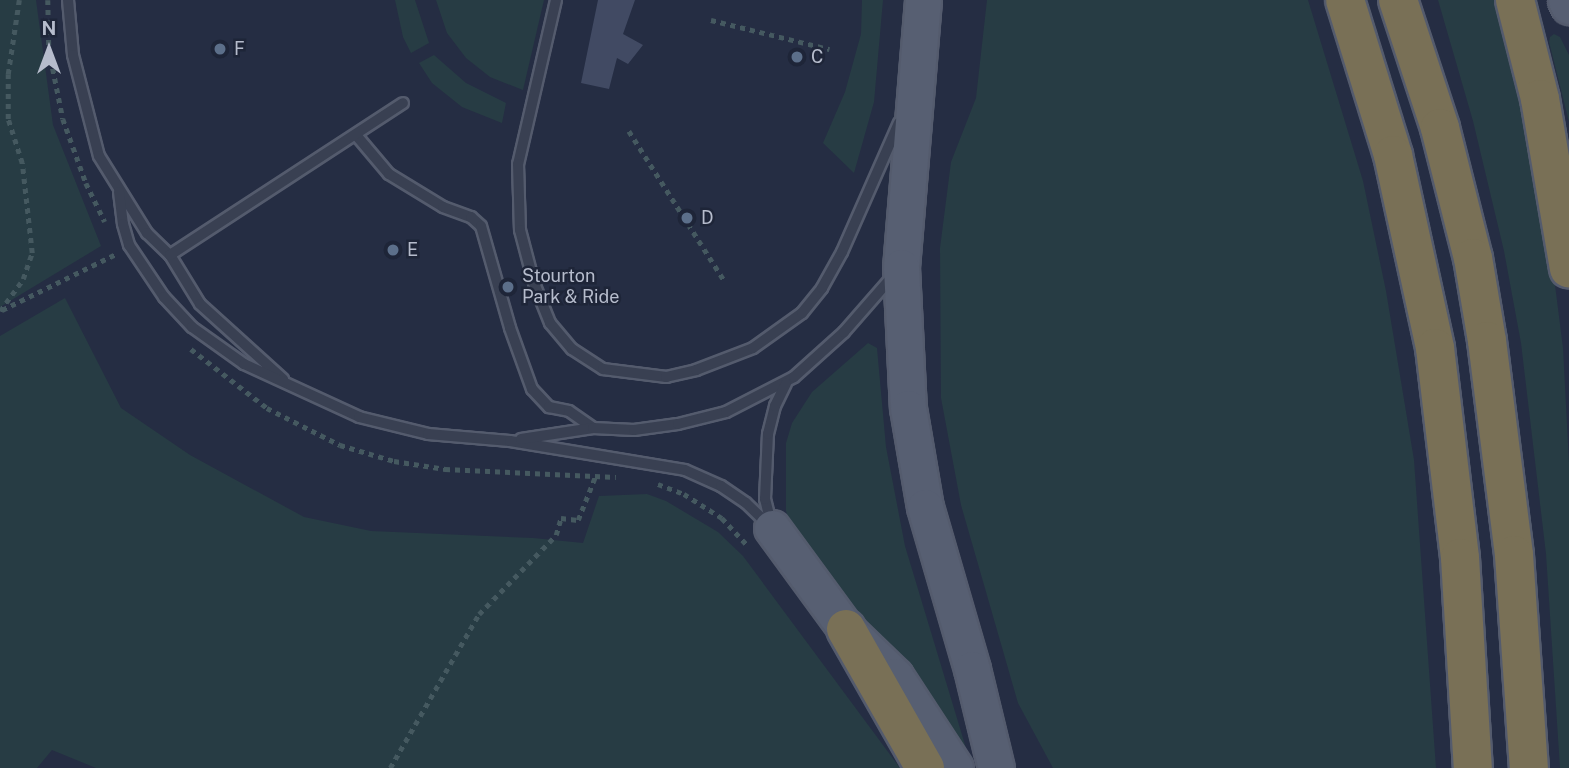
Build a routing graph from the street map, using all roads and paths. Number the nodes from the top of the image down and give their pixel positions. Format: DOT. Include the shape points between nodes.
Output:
graph roads {
  1 [pos="19,0"];
  2 [pos="68,0"];
  3 [pos="556,0"];
  4 [pos="923,0"];
  5 [pos="1345,0"];
  6 [pos="1398,0"];
  7 [pos="1515,0"];
  8 [pos="1566,0"];
  9 [pos="1569,6"];
  10 [pos="711,20"];
  11 [pos="830,49"];
  12 [pos="915,88"];
  13 [pos="403,103"];
  14 [pos="629,131"];
  15 [pos="356,135"];
  16 [pos="119,192"];
  17 [pos="170,255"];
  18 [pos="123,261"];
  19 [pos="901,267"];
  20 [pos="1569,269"];
  21 [pos="724,280"];
  22 [pos="0,311"];
  23 [pos="182,340"];
  24 [pos="786,383"];
  25 [pos="290,385"];
  26 [pos="593,428"];
  27 [pos="510,441"];
  28 [pos="595,477"];
  29 [pos="629,478"];
  30 [pos="651,482"];
  31 [pos="765,543"];
  32 [pos="846,629"];
  33 [pos="972,669"];
  34 [pos="390,768"];
  35 [pos="925,768"];
  36 [pos="955,768"];
  37 [pos="996,768"];
  38 [pos="1015,768"];
  39 [pos="1473,768"];
  40 [pos="1529,768"];
  1 -- 22 [label="path" via="8,74 8,119 22,163 32,253 18,288"];
  2 -- 16 [label="lane" via="84,106 99,156"];
  3 -- 12 [label="lane" via="518,164 520,230 550,323 572,349 603,369 666,377 696,370 753,348 802,313 842,252"];
  4 -- 12 [label="main road"];
  5 -- 39 [label="highway" via="1393,155 1435,348 1460,558"];
  6 -- 40 [label="highway" via="1440,128 1473,258 1514,555"];
  7 -- 20 [label="highway" via="1540,99"];
  8 -- 9 [label="main road"];
  10 -- 11 [label="path"];
  12 -- 19 [label="main road"];
  13 -- 15 [label="lane"];
  14 -- 21 [label="path"];
  15 -- 17 [label="lane"];
  15 -- 26 [label="lane" via="389,174 481,226 532,389 549,407 569,411"];
  16 -- 17 [label="lane" via="147,233"];
  16 -- 25 [label="lane" via="129,245 164,297 224,353"];
  17 -- 25 [label="lane" via="200,304"];
  18 -- 22 [label="path" via="117,253"];
  19 -- 24 [label="lane" via="844,332"];
  19 -- 33 [label="main road" via="908,408 925,507"];
  23 -- 28 [label="path" via="267,408 341,445 394,461 445,469"];
  24 -- 26 [label="lane" via="726,412 678,424 634,430"];
  24 -- 31 [label="lane" via="775,406 765,468"];
  25 -- 27 [label="lane" via="359,417 428,434"];
  26 -- 27 [label="lane"];
  27 -- 31 [label="lane" via="685,470 746,503"];
  28 -- 29 [label="path"];
  28 -- 34 [label="path" via="578,520 561,517 556,536 480,614"];
  30 -- 31 [label="path" via="684,494"];
  31 -- 32 [label="main road"];
  32 -- 35 [label="highway"];
  32 -- 36 [label="main road" via="895,676"];
  33 -- 37 [label="main road"];
  33 -- 38 [label="main road"];
}
